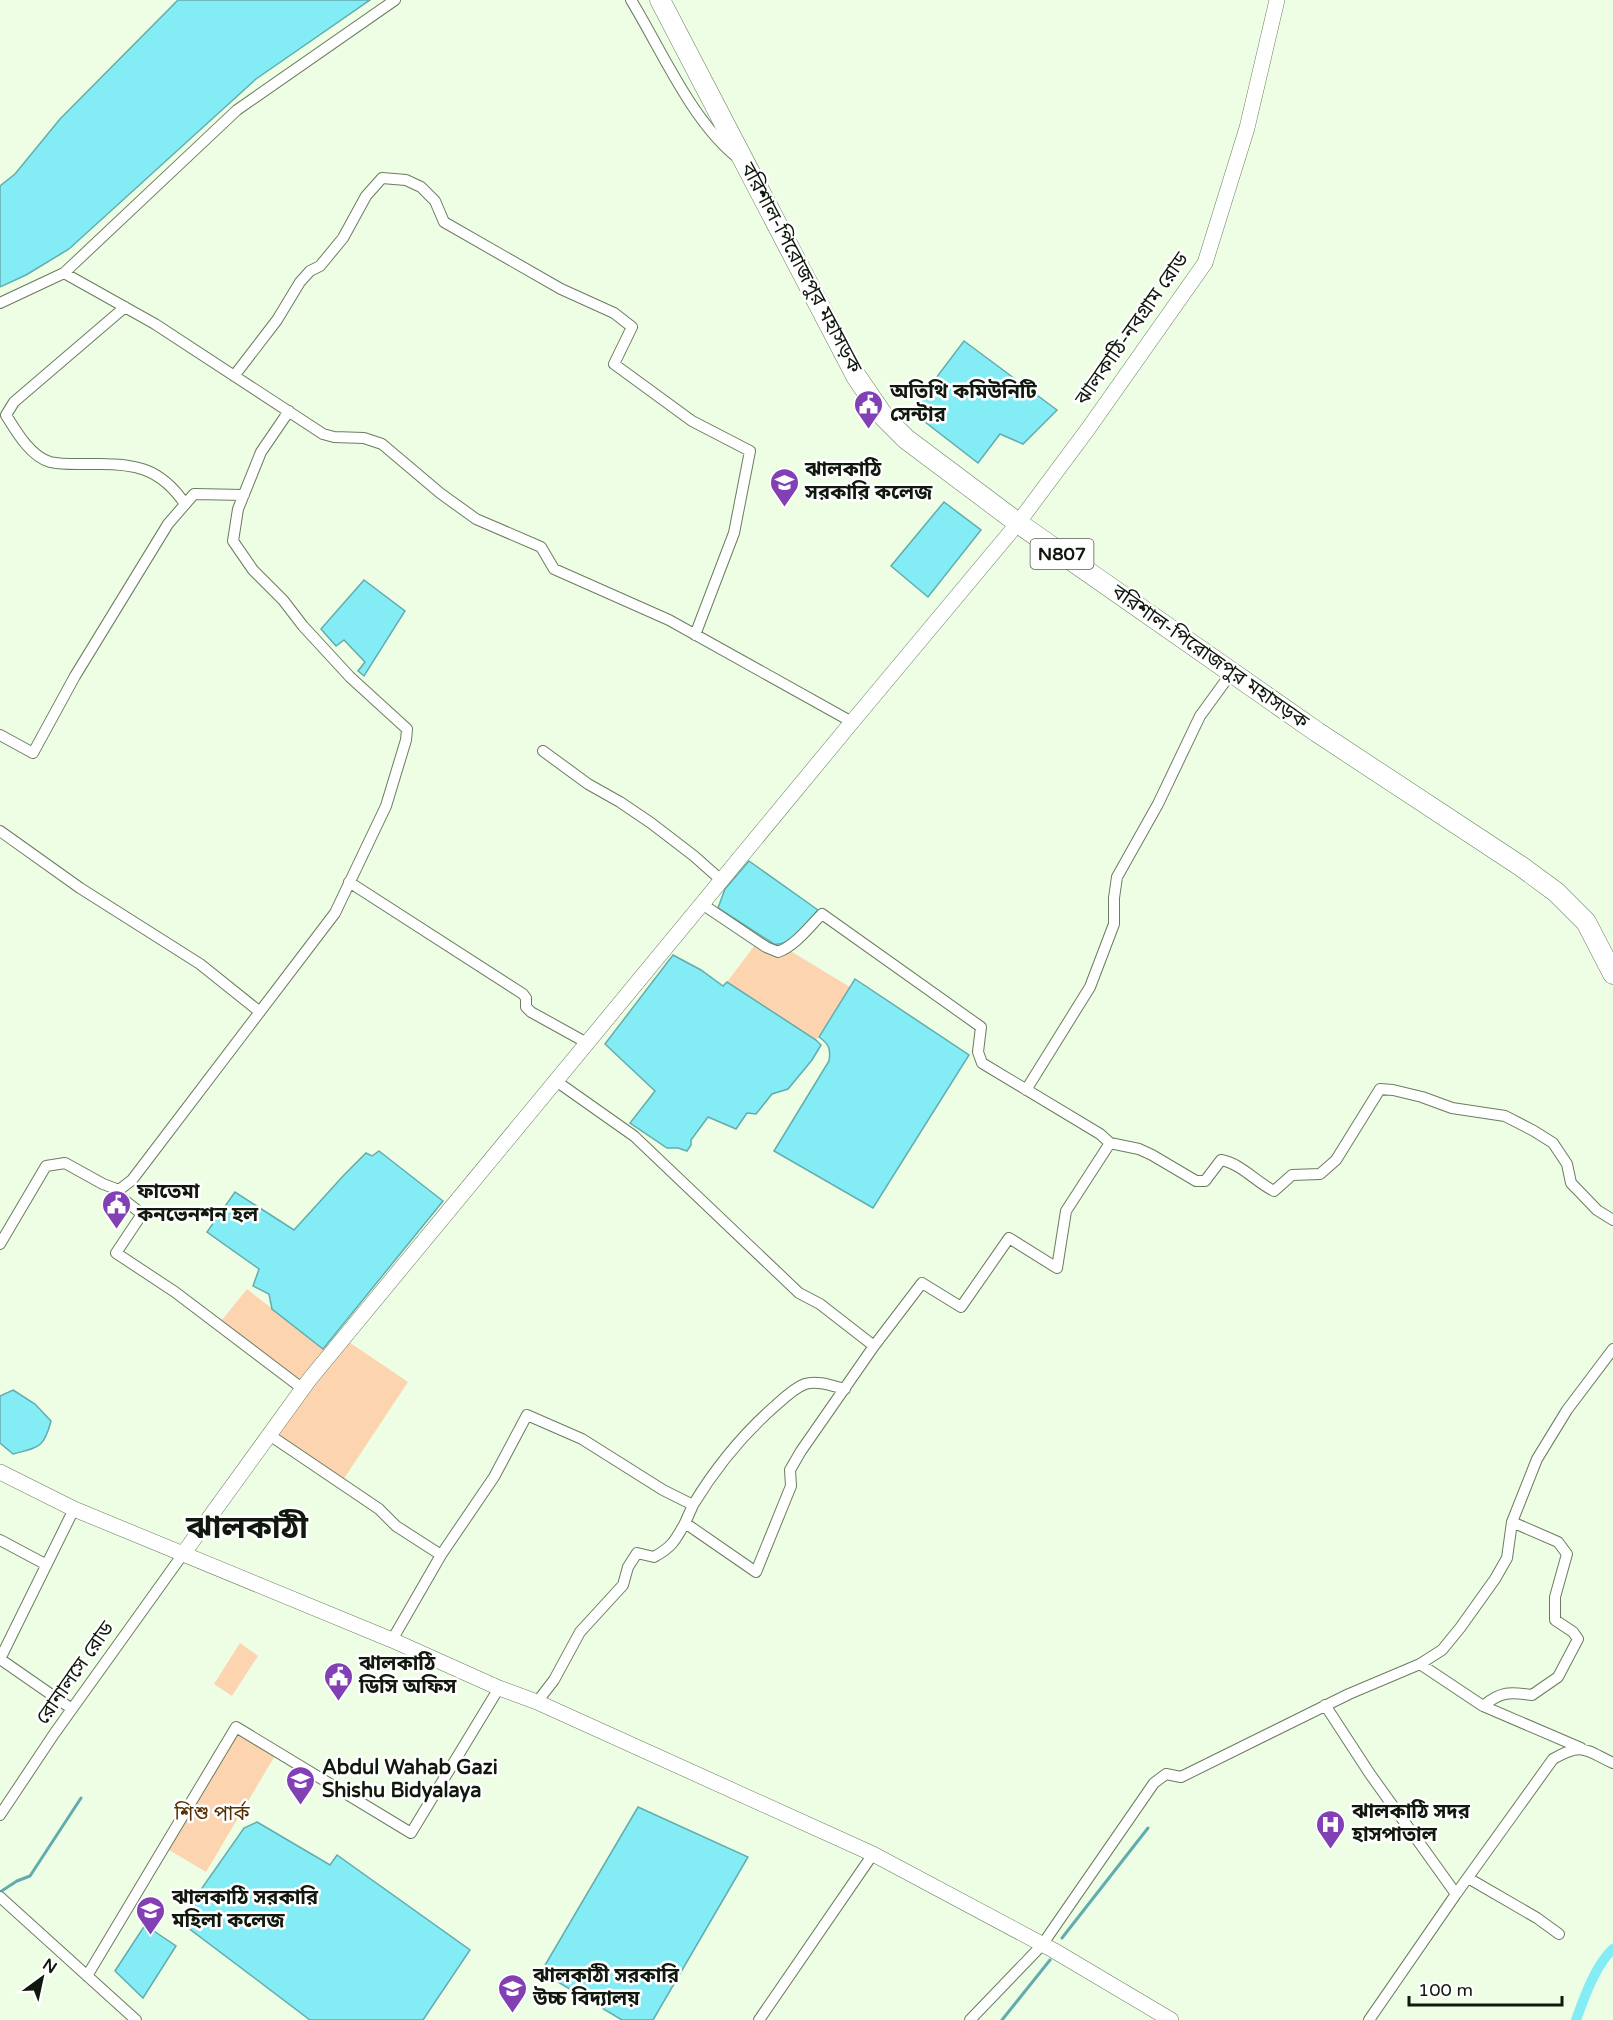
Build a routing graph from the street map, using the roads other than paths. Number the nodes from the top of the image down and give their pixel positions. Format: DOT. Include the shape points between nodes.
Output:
graph roads {
  1 [pos="394,0"];
  2 [pos="631,0"];
  3 [pos="660,0"];
  4 [pos="1277,0"];
  5 [pos="747,165"];
  6 [pos="64,273"];
  7 [pos="0,303"];
  8 [pos="125,307"];
  9 [pos="234,376"];
  10 [pos="289,411"];
  11 [pos="244,495"];
  12 [pos="185,504"];
  13 [pos="1018,523"];
  14 [pos="695,635"];
  15 [pos="1232,672"];
  16 [pos="852,722"];
  17 [pos="0,735"];
  18 [pos="543,751"];
  19 [pos="0,831"];
  20 [pos="721,880"];
  21 [pos="349,882"];
  22 [pos="702,904"];
  23 [pos="1613,974"];
  24 [pos="260,1012"];
  25 [pos="587,1043"];
  26 [pos="556,1081"];
  27 [pos="1026,1090"];
  28 [pos="1110,1143"];
  29 [pos="119,1190"];
  30 [pos="1613,1220"];
  31 [pos="0,1244"];
  32 [pos="874,1346"];
  33 [pos="1613,1349"];
  34 [pos="303,1389"];
  35 [pos="845,1389"];
  36 [pos="268,1434"];
  37 [pos="0,1472"];
  38 [pos="693,1505"];
  39 [pos="74,1509"];
  40 [pos="1512,1521"];
  41 [pos="684,1523"];
  42 [pos="0,1540"];
  43 [pos="183,1554"];
  44 [pos="441,1555"];
  45 [pos="45,1564"];
  46 [pos="392,1640"];
  47 [pos="0,1659"];
  48 [pos="1420,1664"];
  49 [pos="500,1688"];
  50 [pos="537,1702"];
  51 [pos="1325,1705"];
  52 [pos="1483,1706"];
  53 [pos="72,1709"];
  54 [pos="1581,1748"];
  55 [pos="1613,1763"];
  56 [pos="0,1815"];
  57 [pos="873,1854"];
  58 [pos="1468,1878"];
  59 [pos="1456,1894"];
  60 [pos="0,1898"];
  61 [pos="1559,1934"];
  62 [pos="1042,1945"];
  63 [pos="87,1976"];
  64 [pos="136,2020"];
  65 [pos="759,2020"];
  66 [pos="970,2020"];
  67 [pos="1171,2020"];
  68 [pos="1369,2020"];
  1 -- 6 [label="street" via="237,110"];
  2 -- 5 [label="street" via="682,89 724,147"];
  3 -- 5 [label="highway, বরিশাল-পিরোজপুর মহাসড়ক / N807"];
  4 -- 13 [label="main road, ঝালকাঠি-নবগ্রাম রোড" via="1247,128 1205,263"];
  5 -- 13 [label="highway, বরিশাল-পিরোজপুর মহাসড়ক / N807" via="856,376 884,417 906,439"];
  6 -- 7 [label="street"];
  6 -- 8 [label="street"];
  8 -- 9 [label="street"];
  8 -- 12 [label="street" via="14,402 6,415 30,449 48,462 142,467 161,478"];
  9 -- 10 [label="street"];
  9 -- 14 [label="street" via="277,320 300,282 320,266 343,237 366,196 382,178 406,180 421,187 435,201 444,222 614,313 632,327 614,364 692,421 750,451 734,533"];
  10 -- 11 [label="street" via="261,452"];
  10 -- 14 [label="street" via="323,434 382,444 476,519 541,548 554,569"];
  11 -- 12 [label="street" via="194,494"];
  11 -- 21 [label="street" via="233,541 253,570 350,677 406,729 386,806"];
  12 -- 17 [label="street" via="168,524 75,676 33,753"];
  13 -- 15 [label="highway, বরিশাল-পিরোজপুর মহাসড়ক / N807"];
  13 -- 16 [label="main road, ঝালকাঠি-নবগ্রাম রোড"];
  14 -- 16 [label="street"];
  15 -- 23 [label="highway, বরিশাল-পিরোজপুর মহাসড়ক / N807" via="1556,892 1586,922"];
  15 -- 27 [label="street" via="1200,716 1117,877 1114,924 1090,987"];
  16 -- 20 [label="main road, ঝালকাঠি-নবগ্রাম রোড"];
  18 -- 20 [label="street" via="651,823"];
  19 -- 24 [label="street" via="80,888 200,964"];
  20 -- 22 [label="main road, ঝালকাঠি-নবগ্রাম রোড"];
  21 -- 24 [label="street" via="335,914"];
  21 -- 25 [label="street" via="523,994 531,1012"];
  22 -- 25 [label="main road, ঝালকাঠি-নবগ্রাম রোড"];
  22 -- 27 [label="street" via="778,952 787,949 822,914 981,1027 978,1052 982,1063"];
  24 -- 29 [label="street" via="132,1180"];
  25 -- 26 [label="main road, ঝালকাঠি-নবগ্রাম রোড"];
  26 -- 32 [label="street" via="634,1136 799,1293 820,1304"];
  26 -- 34 [label="main road, ঝালকাঠি-নবগ্রাম রোড"];
  27 -- 28 [label="street"];
  28 -- 30 [label="street" via="1139,1149 1196,1181 1205,1181 1221,1160 1231,1162 1274,1191 1292,1175 1320,1174 1336,1160 1380,1089 1393,1090 1452,1108 1504,1116 1534,1131 1553,1143 1567,1164 1571,1183"];
  28 -- 32 [label="street" via="1066,1211 1057,1268 1010,1238 961,1306 922,1283"];
  29 -- 31 [label="street" via="65,1163 46,1166"];
  29 -- 34 [label="street" via="124,1200 142,1214 116,1253"];
  32 -- 35 [label="street"];
  33 -- 40 [label="street" via="1567,1410 1537,1459"];
  34 -- 36 [label="main road, ঝালকাঠি-নবগ্রাম রোড"];
  35 -- 38 [label="street" via="805,1384 786,1396 731,1449"];
  35 -- 41 [label="street" via="790,1470 791,1486 756,1572"];
  36 -- 43 [label="main road, ঝালকাঠি-নবগ্রাম রোড"];
  36 -- 44 [label="street"];
  37 -- 39 [label="main road"];
  38 -- 41 [label="street"];
  38 -- 44 [label="street" via="582,1439 527,1415 494,1477"];
  39 -- 43 [label="main road"];
  39 -- 45 [label="street"];
  40 -- 48 [label="street" via="1507,1558 1495,1579 1442,1650"];
  40 -- 52 [label="street" via="1558,1542 1567,1554 1555,1596 1555,1620 1578,1639 1558,1677 1533,1695 1510,1692"];
  41 -- 50 [label="street" via="668,1550 654,1557 638,1553 628,1567 623,1585 580,1632"];
  42 -- 45 [label="street"];
  43 -- 46 [label="main road"];
  43 -- 53 [label="street, রোনালসে রোড"];
  44 -- 46 [label="street"];
  45 -- 47 [label="street"];
  46 -- 49 [label="main road"];
  47 -- 53 [label="street"];
  48 -- 51 [label="street"];
  48 -- 52 [label="street"];
  49 -- 50 [label="main road"];
  49 -- 63 [label="street" via="411,1833 236,1727"];
  50 -- 57 [label="main road"];
  51 -- 59 [label="street"];
  51 -- 62 [label="street" via="1181,1777 1167,1774 1154,1783"];
  52 -- 54 [label="street"];
  53 -- 56 [label="street, রোনালসে রোড"];
  54 -- 55 [label="street"];
  54 -- 58 [label="street" via="1553,1759"];
  57 -- 62 [label="main road"];
  57 -- 65 [label="street"];
  58 -- 59 [label="street"];
  58 -- 61 [label="street"];
  59 -- 68 [label="street"];
  60 -- 63 [label="street"];
  62 -- 66 [label="street"];
  62 -- 67 [label="main road"];
  63 -- 64 [label="street"];
}
